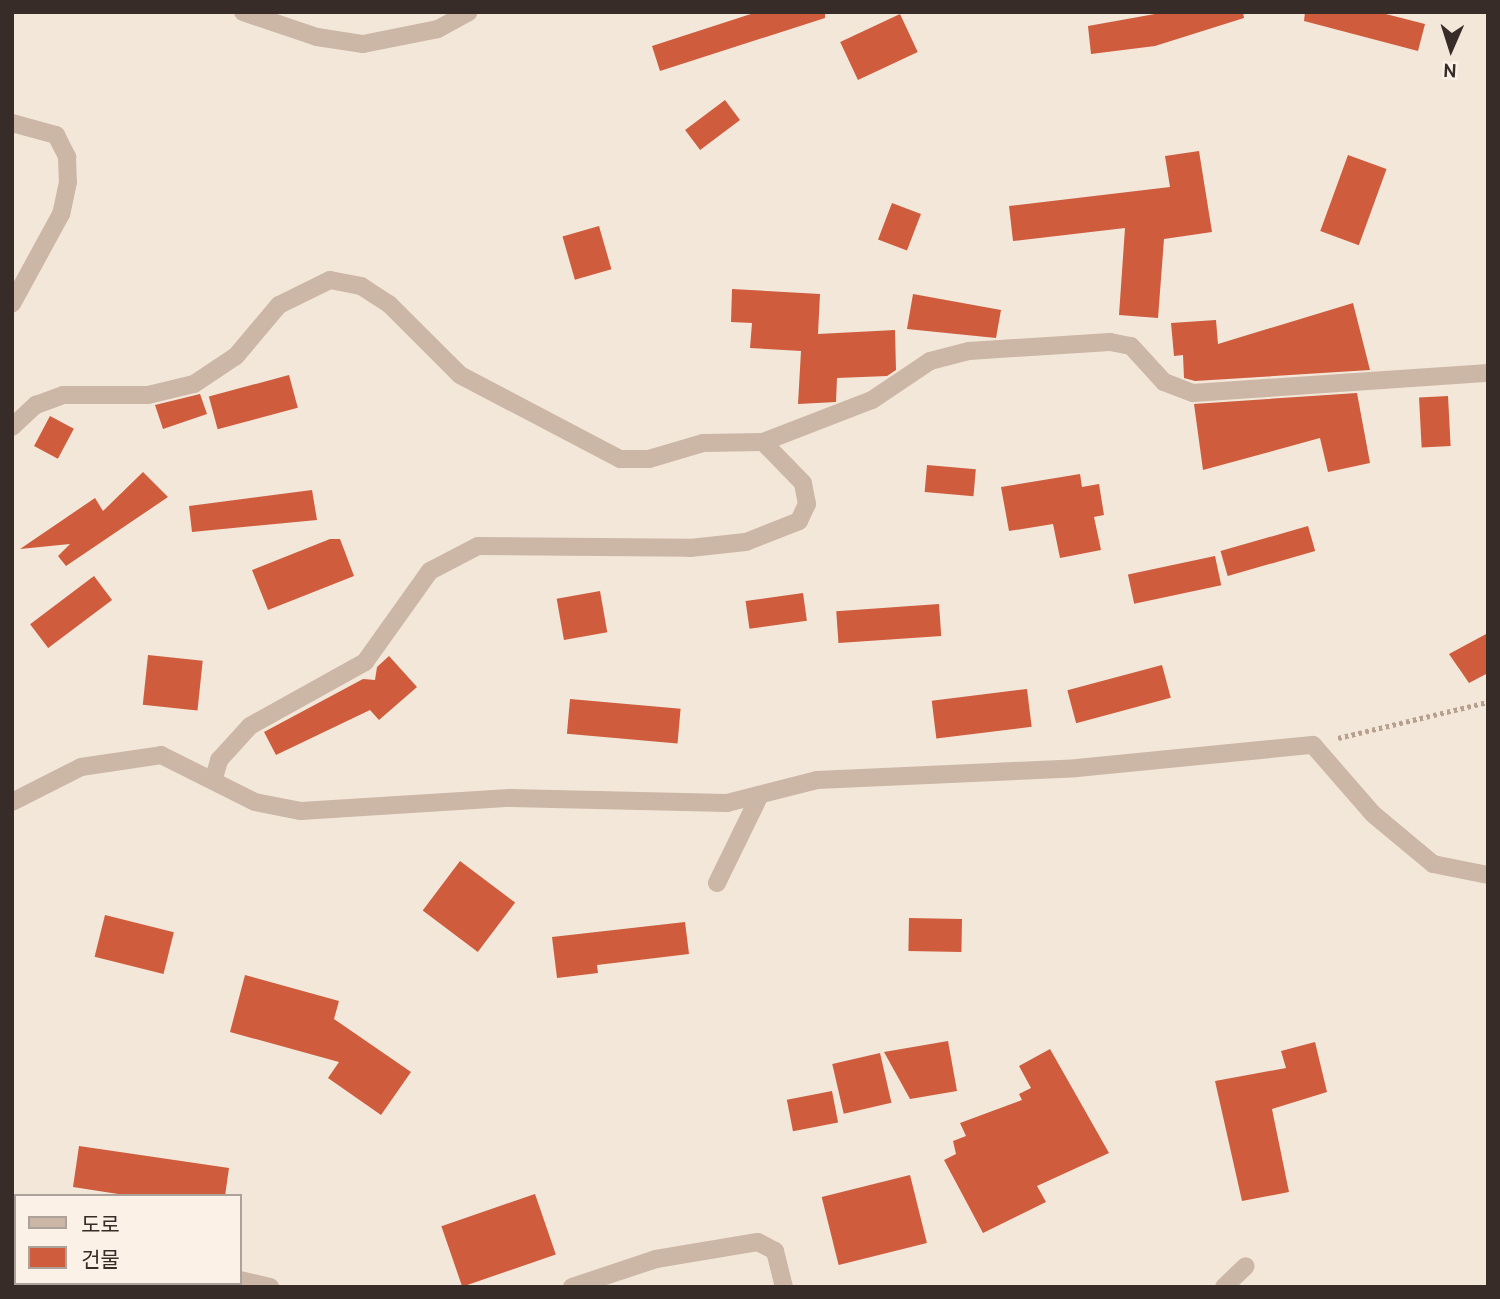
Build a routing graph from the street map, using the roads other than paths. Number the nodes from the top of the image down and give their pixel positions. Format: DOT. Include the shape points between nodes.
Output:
graph roads {
  1 [pos="243,12"];
  2 [pos="469,12"];
  3 [pos="12,124"];
  4 [pos="12,304"];
  5 [pos="1488,373"];
  6 [pos="12,427"];
  7 [pos="763,442"];
  8 [pos="214,778"];
  9 [pos="760,794"];
  10 [pos="12,802"];
  11 [pos="1488,875"];
  12 [pos="717,883"];
  13 [pos="1246,1266"];
  14 [pos="242,1280"];
  15 [pos="270,1287"];
  16 [pos="572,1287"];
  17 [pos="784,1287"];
  18 [pos="1224,1287"];
  1 -- 2 [label="street" via="317,37 363,44 438,29"];
  3 -- 4 [label="street" via="56,135 67,157 68,182 61,214"];
  5 -- 7 [label="street" via="1193,393 1164,382 1131,346 1110,342 969,351 930,361 872,400"];
  6 -- 7 [label="street" via="36,405 63,396 148,395 194,384 236,356 279,305 330,280 361,286 389,304 460,375 620,459 649,459 703,443"];
  7 -- 8 [label="street" via="803,483 807,504 799,521 746,542 691,548 478,546 430,571 365,662 250,726 219,760"];
  8 -- 9 [label="street" via="255,802 301,811 523,798 727,803"];
  8 -- 10 [label="street" via="161,755 81,767"];
  9 -- 11 [label="street" via="817,780 1077,768 1313,745 1373,814 1433,864"];
  9 -- 12 [label="street"];
  13 -- 18 [label="street"];
  14 -- 15 [label="street"];
  16 -- 17 [label="street" via="656,1259 758,1242 775,1251"];
}
